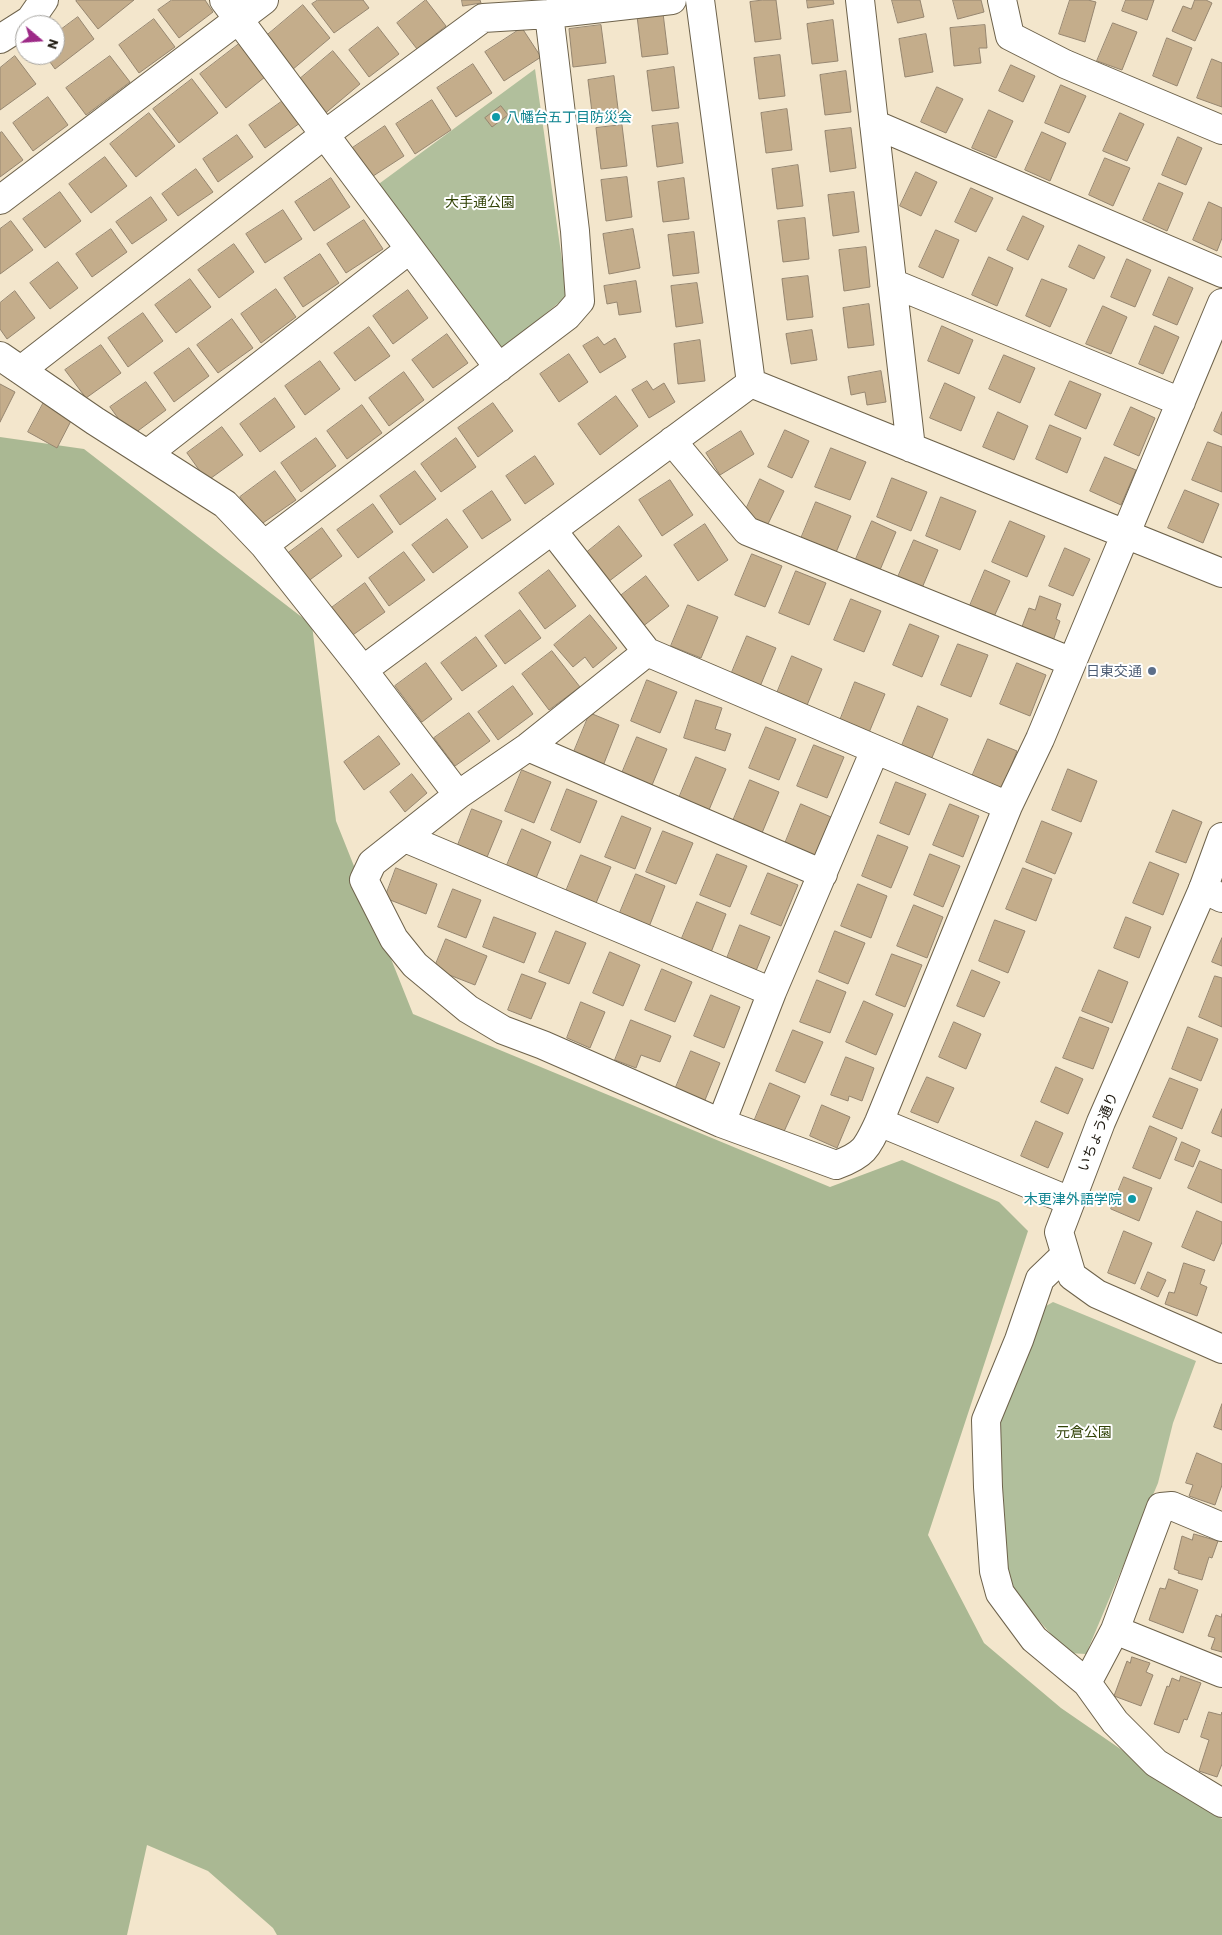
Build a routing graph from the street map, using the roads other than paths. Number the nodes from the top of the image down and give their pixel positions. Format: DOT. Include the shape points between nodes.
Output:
graph roads {
  1 [pos="44,0"];
  2 [pos="264,0"];
  3 [pos="672,0"];
  4 [pos="700,0"];
  5 [pos="860,0"];
  6 [pos="1002,0"];
  7 [pos="231,10"];
  8 [pos="549,14"];
  9 [pos="0,39"];
  10 [pos="874,124"];
  11 [pos="1222,130"];
  12 [pos="324,135"];
  13 [pos="0,200"];
  14 [pos="410,249"];
  15 [pos="1222,273"];
  16 [pos="892,283"];
  17 [pos="1222,303"];
  18 [pos="11,363"];
  19 [pos="498,368"];
  20 [pos="751,383"];
  21 [pos="1181,402"];
  22 [pos="672,442"];
  23 [pos="911,448"];
  24 [pos="147,454"];
  25 [pos="552,530"];
  26 [pos="1126,533"];
  27 [pos="264,545"];
  28 [pos="1222,573"];
  29 [pos="647,652"];
  30 [pos="1072,662"];
  31 [pos="363,670"];
  32 [pos="528,747"];
  33 [pos="875,750"];
  34 [pos="458,795"];
  35 [pos="1008,806"];
  36 [pos="1222,837"];
  37 [pos="405,838"];
  38 [pos="823,874"];
  39 [pos="1212,894"];
  40 [pos="772,992"];
  41 [pos="879,1122"];
  42 [pos="721,1123"];
  43 [pos="1070,1200"];
  44 [pos="1066,1255"];
  45 [pos="1222,1349"];
  46 [pos="1222,1527"];
  47 [pos="1115,1630"];
  48 [pos="1222,1673"];
  49 [pos="1087,1683"];
  50 [pos="1222,1802"];
  1 -- 9 [label="street" via="30,20"];
  2 -- 7 [label="street"];
  3 -- 8 [label="street"];
  4 -- 20 [label="street"];
  5 -- 10 [label="street"];
  6 -- 11 [label="street" via="1010,36 1065,64"];
  7 -- 12 [label="street"];
  7 -- 13 [label="street"];
  8 -- 12 [label="street" via="483,18"];
  8 -- 19 [label="street" via="575,231 580,301 567,316"];
  10 -- 15 [label="street"];
  10 -- 16 [label="street"];
  12 -- 14 [label="street"];
  12 -- 18 [label="street"];
  14 -- 19 [label="street"];
  14 -- 24 [label="street"];
  16 -- 21 [label="street"];
  16 -- 23 [label="street"];
  17 -- 21 [label="street"];
  18 -- 24 [label="street"];
  19 -- 27 [label="street"];
  20 -- 22 [label="street"];
  20 -- 23 [label="street"];
  21 -- 26 [label="street"];
  22 -- 25 [label="street"];
  22 -- 30 [label="street" via="747,531"];
  23 -- 26 [label="street"];
  24 -- 27 [label="street" via="225,504"];
  25 -- 29 [label="street"];
  25 -- 31 [label="street"];
  26 -- 28 [label="street"];
  26 -- 30 [label="street"];
  27 -- 31 [label="street"];
  29 -- 32 [label="street"];
  29 -- 33 [label="street"];
  30 -- 35 [label="street"];
  31 -- 34 [label="street"];
  32 -- 34 [label="street"];
  32 -- 38 [label="street"];
  33 -- 35 [label="street"];
  33 -- 38 [label="street"];
  34 -- 37 [label="street"];
  35 -- 41 [label="street"];
  36 -- 39 [label="street, いちょう通り"];
  37 -- 40 [label="street"];
  37 -- 42 [label="street" via="372,863 364,880 394,939 415,966 468,1009 503,1030"];
  38 -- 40 [label="street"];
  39 -- 43 [label="street, いちょう通り" via="1101,1122"];
  40 -- 42 [label="street"];
  41 -- 42 [label="street" via="867,1147 852,1159 836,1165"];
  41 -- 43 [label="street"];
  43 -- 44 [label="street, いちょう通り" via="1058,1232"];
  44 -- 45 [label="street, いちょう通り" via="1072,1276 1096,1294"];
  44 -- 49 [label="street" via="1040,1279 986,1420 988,1487 994,1572 1000,1593 1034,1639"];
  46 -- 47 [label="street" via="1172,1506 1161,1507"];
  47 -- 48 [label="street"];
  47 -- 49 [label="street"];
  49 -- 50 [label="street" via="1116,1722 1156,1763"];
}
